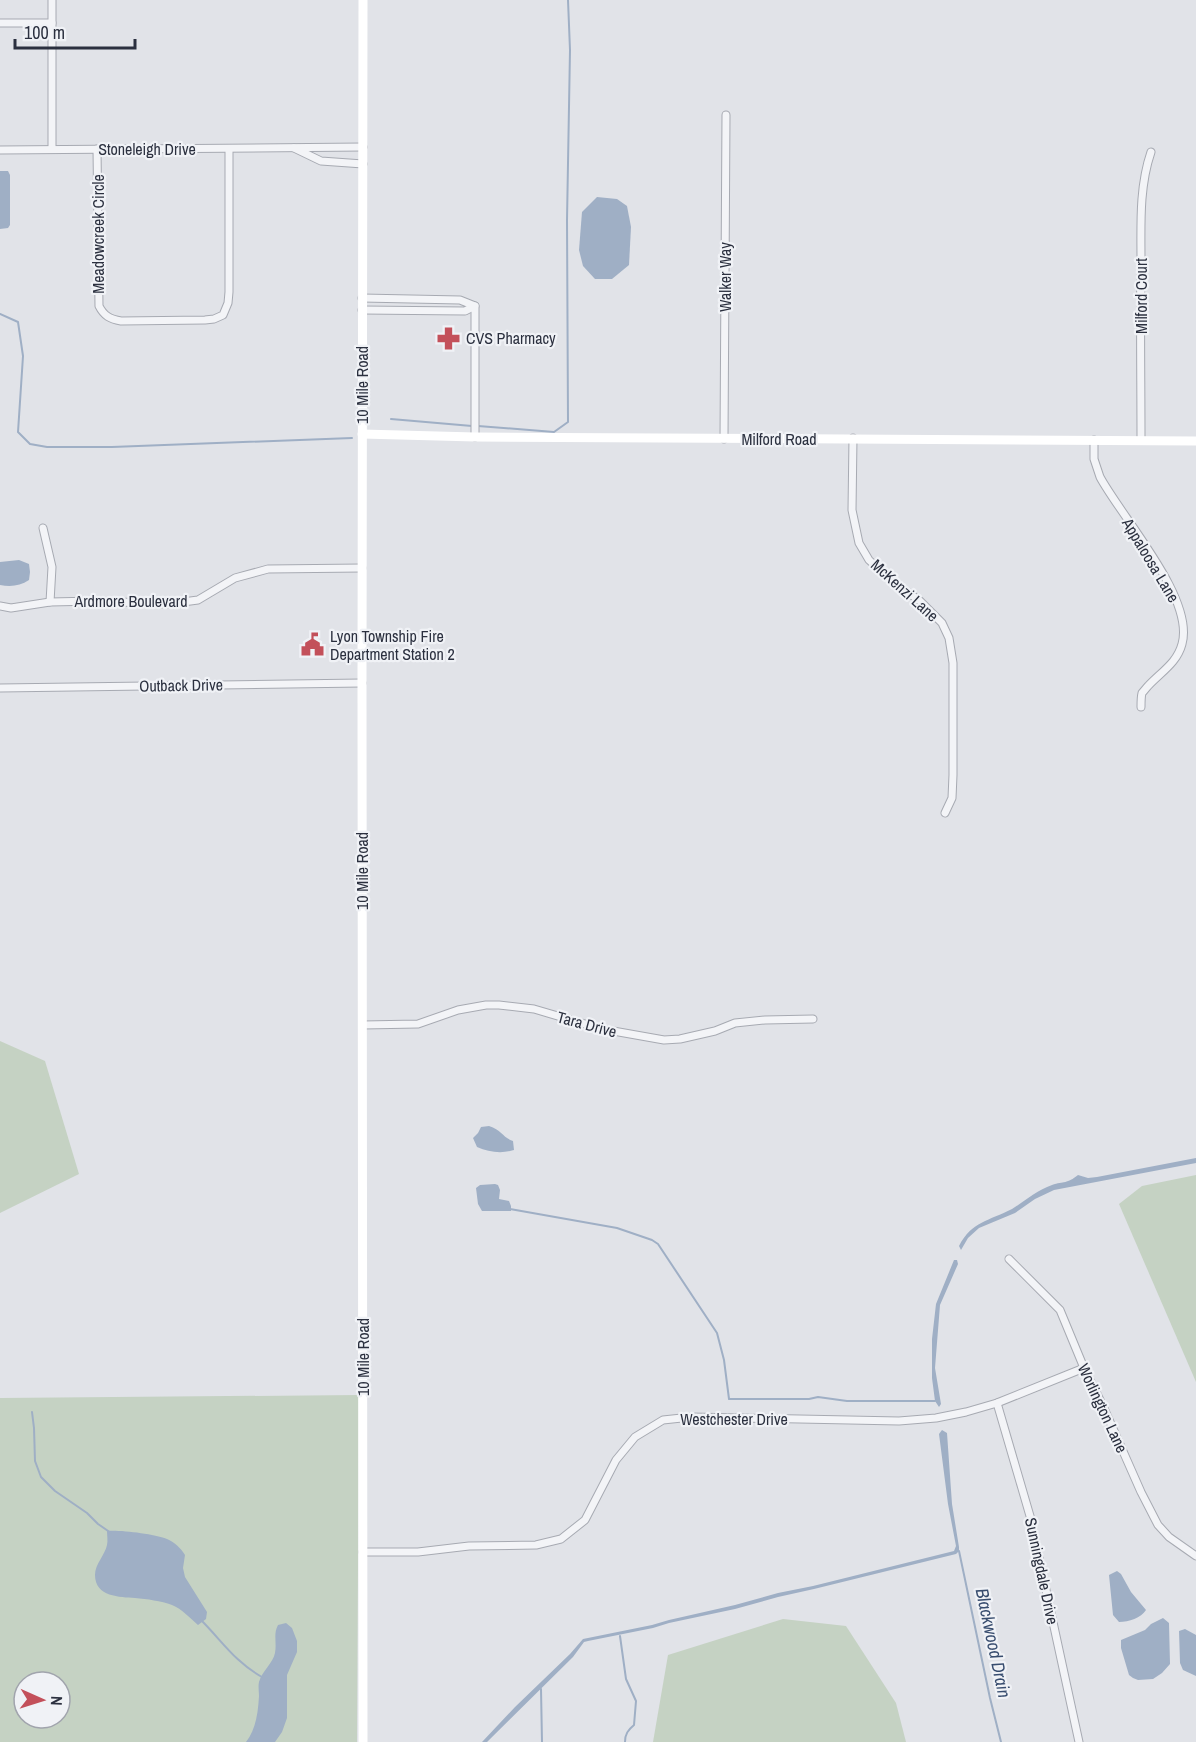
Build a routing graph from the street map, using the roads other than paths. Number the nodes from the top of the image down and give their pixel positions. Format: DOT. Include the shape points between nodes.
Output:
graph roads {
  1 [pos="52,0"];
  2 [pos="363,0"];
  3 [pos="0,23"];
  4 [pos="52,23"];
  5 [pos="726,115"];
  6 [pos="363,147"];
  7 [pos="294,148"];
  8 [pos="52,149"];
  9 [pos="98,149"];
  10 [pos="229,149"];
  11 [pos="0,150"];
  12 [pos="1151,152"];
  13 [pos="363,164"];
  14 [pos="362,298"];
  15 [pos="475,306"];
  16 [pos="362,310"];
  17 [pos="362,434"];
  18 [pos="475,437"];
  19 [pos="853,438"];
  20 [pos="724,439"];
  21 [pos="1094,440"];
  22 [pos="1141,440"];
  23 [pos="1196,441"];
  24 [pos="43,528"];
  25 [pos="362,568"];
  26 [pos="50,602"];
  27 [pos="0,606"];
  28 [pos="362,683"];
  29 [pos="0,688"];
  30 [pos="1141,707"];
  31 [pos="945,813"];
  32 [pos="813,1019"];
  33 [pos="363,1025"];
  34 [pos="1009,1259"];
  35 [pos="1084,1368"];
  36 [pos="997,1403"];
  37 [pos="363,1552"];
  38 [pos="1196,1556"];
  39 [pos="363,1742"];
  40 [pos="1079,1742"];
  1 -- 4 [label="street"];
  2 -- 6 [label="main road, 10 Mile Road"];
  3 -- 4 [label="street"];
  4 -- 8 [label="street"];
  5 -- 20 [label="street, Walker Way"];
  6 -- 7 [label="street, Stoneleigh Drive"];
  6 -- 13 [label="main road, 10 Mile Road"];
  7 -- 10 [label="street, Stoneleigh Drive"];
  7 -- 13 [label="street, Stoneleigh Drive" via="321,161"];
  8 -- 9 [label="street, Stoneleigh Drive"];
  8 -- 11 [label="street, Stoneleigh Drive"];
  9 -- 10 [label="street, Stoneleigh Drive"];
  9 -- 10 [label="street, Meadowcreek Circle" via="99,306 103,315 121,321 205,320 223,315 229,292"];
  12 -- 22 [label="street, Milford Court" via="1142,199"];
  13 -- 14 [label="main road, 10 Mile Road"];
  14 -- 15 [label="street" via="460,300"];
  14 -- 16 [label="main road, 10 Mile Road"];
  15 -- 16 [label="street" via="465,311"];
  15 -- 18 [label="street"];
  16 -- 17 [label="main road, 10 Mile Road"];
  17 -- 18 [label="main road, Milford Road"];
  17 -- 25 [label="main road, 10 Mile Road"];
  18 -- 20 [label="main road, Milford Road"];
  19 -- 20 [label="main road, Milford Road"];
  19 -- 21 [label="main road, Milford Road"];
  19 -- 31 [label="street, McKenzi Lane" via="852,510 859,543 869,560 942,623 949,638 953,663 953,775 952,798"];
  21 -- 22 [label="main road, Milford Road"];
  21 -- 30 [label="street, Appaloosa Lane" via="1094,459 1100,477 1163,574 1182,614 1184,640 1179,654 1142,693"];
  22 -- 23 [label="main road, Milford Road"];
  24 -- 26 [label="street" via="52,567"];
  25 -- 26 [label="street, Ardmore Boulevard" via="268,569 234,578 198,600 168,604"];
  25 -- 28 [label="main road, 10 Mile Road"];
  26 -- 27 [label="street, Ardmore Boulevard"];
  28 -- 29 [label="street, Outback Drive"];
  28 -- 33 [label="main road, 10 Mile Road"];
  32 -- 33 [label="street, Tara Drive" via="735,1023 664,1041 602,1029 534,1009 500,1005 458,1010 417,1024"];
  33 -- 37 [label="main road, 10 Mile Road"];
  34 -- 35 [label="street, Worlington Lane" via="1060,1310"];
  35 -- 36 [label="street, Westchester Drive"];
  35 -- 38 [label="street, Worlington Lane" via="1158,1525"];
  36 -- 37 [label="street, Westchester Drive" via="917,1420 663,1420 635,1437 616,1460 585,1520 561,1539 536,1545"];
  36 -- 40 [label="street, Sunningdale Drive" via="1030,1516"];
  37 -- 39 [label="main road, 10 Mile Road"];
}
